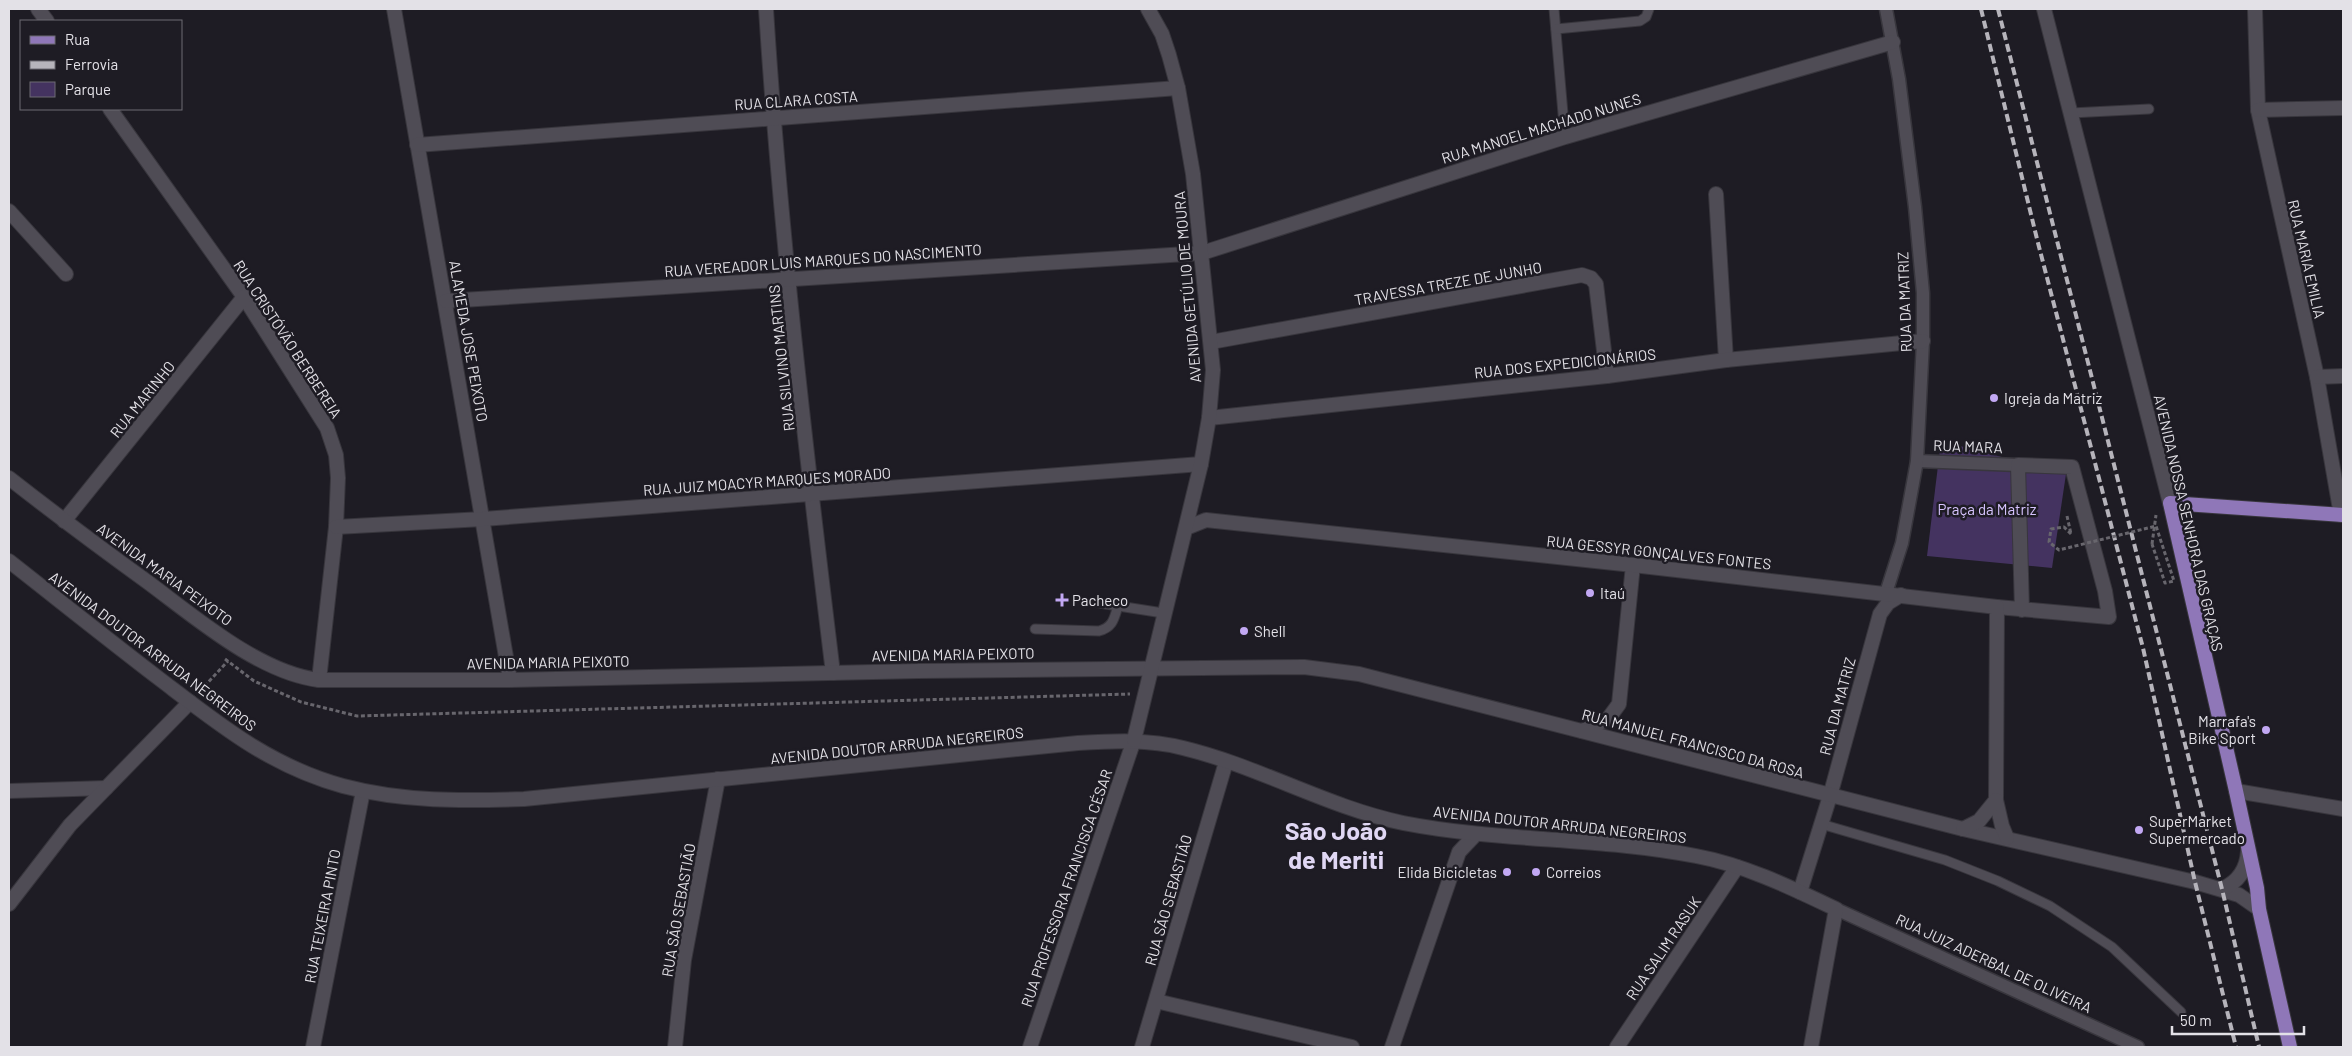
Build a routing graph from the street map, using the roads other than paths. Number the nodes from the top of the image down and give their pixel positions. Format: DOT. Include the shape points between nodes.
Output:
graph roads {
  1 [pos="38,9"];
  2 [pos="394,9"];
  3 [pos="766,9"];
  4 [pos="1148,9"];
  5 [pos="1554,9"];
  6 [pos="1648,9"];
  7 [pos="1886,9"];
  8 [pos="2044,9"];
  9 [pos="2255,9"];
  10 [pos="46,20"];
  11 [pos="1556,29"];
  12 [pos="1893,42"];
  13 [pos="1178,88"];
  14 [pos="2343,108"];
  15 [pos="2149,109"];
  16 [pos="111,110"];
  17 [pos="2258,110"];
  18 [pos="2071,114"];
  19 [pos="773,118"];
  20 [pos="1565,137"];
  21 [pos="417,145"];
  22 [pos="1716,194"];
  23 [pos="9,211"];
  24 [pos="1202,253"];
  25 [pos="66,274"];
  26 [pos="788,278"];
  27 [pos="244,298"];
  28 [pos="446,301"];
  29 [pos="1923,341"];
  30 [pos="1211,342"];
  31 [pos="1726,360"];
  32 [pos="1608,376"];
  33 [pos="2343,376"];
  34 [pos="2317,377"];
  35 [pos="1210,418"];
  36 [pos="1917,461"];
  37 [pos="1201,464"];
  38 [pos="2018,465"];
  39 [pos="9,478"];
  40 [pos="811,495"];
  41 [pos="2170,502"];
  42 [pos="1192,503"];
  43 [pos="2342,515"];
  44 [pos="483,519"];
  45 [pos="1206,520"];
  46 [pos="64,521"];
  47 [pos="336,527"];
  48 [pos="1186,528"];
  49 [pos="9,561"];
  50 [pos="1633,565"];
  51 [pos="1886,593"];
  52 [pos="1901,595"];
  53 [pos="1093,602"];
  54 [pos="1118,606"];
  55 [pos="1997,607"];
  56 [pos="2022,610"];
  57 [pos="1163,613"];
  58 [pos="1035,628"];
  59 [pos="1151,668"];
  60 [pos="833,673"];
  61 [pos="319,680"];
  62 [pos="510,680"];
  63 [pos="190,702"];
  64 [pos="1582,731"];
  65 [pos="1134,740"];
  66 [pos="1226,762"];
  67 [pos="718,779"];
  68 [pos="106,788"];
  69 [pos="9,791"];
  70 [pos="363,791"];
  71 [pos="2236,791"];
  72 [pos="1830,796"];
  73 [pos="1996,800"];
  74 [pos="2343,808"];
  75 [pos="1821,824"];
  76 [pos="1963,829"];
  77 [pos="1452,831"];
  78 [pos="1476,834"];
  79 [pos="2007,838"];
  80 [pos="2248,851"];
  81 [pos="1459,852"];
  82 [pos="1737,867"];
  83 [pos="2222,889"];
  84 [pos="1800,892"];
  85 [pos="9,904"];
  86 [pos="1836,909"];
  87 [pos="2259,909"];
  88 [pos="1156,1001"];
  89 [pos="2181,1012"];
  90 [pos="313,1047"];
  91 [pos="674,1047"];
  92 [pos="1030,1047"];
  93 [pos="1142,1047"];
  94 [pos="1352,1047"];
  95 [pos="1392,1047"];
  96 [pos="1617,1047"];
  97 [pos="1810,1047"];
  98 [pos="2138,1047"];
  99 [pos="2290,1047"];
  1 -- 10 [label="street"];
  2 -- 21 [label="street, ALAMEDA JOSE PEIXOTO"];
  3 -- 19 [label="street, RUA SILVINO MARTINS"];
  4 -- 13 [label="street, AVENIDA GETÚLIO DE MOURA" via="1162,34"];
  5 -- 11 [label="lane"];
  6 -- 11 [label="lane" via="1640,21"];
  7 -- 12 [label="street, RUA DA MATRIZ"];
  8 -- 18 [label="street, AVENIDA NOSSA SENHORA DAS GRAÇAS"];
  9 -- 17 [label="street, RUA MARIA EMILIA"];
  11 -- 20 [label="lane"];
  12 -- 20 [label="street, RUA MANOEL MACHADO NUNES"];
  12 -- 29 [label="street, RUA DA MATRIZ" via="1916,217 1923,293"];
  13 -- 19 [label="street, RUA CLARA COSTA"];
  13 -- 24 [label="street, AVENIDA GETÚLIO DE MOURA"];
  14 -- 17 [label="street"];
  15 -- 18 [label="lane"];
  16 -- 27 [label="street, RUA CRISTÓVÃO BERBEREIA"];
  17 -- 34 [label="street, RUA MARIA EMILIA"];
  18 -- 41 [label="street, AVENIDA NOSSA SENHORA DAS GRAÇAS"];
  19 -- 21 [label="street, RUA CLARA COSTA"];
  19 -- 26 [label="street, RUA SILVINO MARTINS"];
  20 -- 24 [label="street, RUA MANOEL MACHADO NUNES"];
  21 -- 28 [label="street, ALAMEDA JOSE PEIXOTO"];
  22 -- 31 [label="street"];
  23 -- 25 [label="street"];
  24 -- 26 [label="street, RUA VEREADOR LUIS MARQUES DO NASCIMENTO"];
  24 -- 30 [label="street, AVENIDA GETÚLIO DE MOURA"];
  26 -- 28 [label="street, RUA VEREADOR LUIS MARQUES DO NASCIMENTO"];
  26 -- 40 [label="street, RUA SILVINO MARTINS"];
  27 -- 46 [label="street, RUA MARINHO"];
  27 -- 47 [label="street, RUA CRISTÓVÃO BERBEREIA" via="327,428 336,455"];
  28 -- 44 [label="street, ALAMEDA JOSE PEIXOTO"];
  29 -- 31 [label="street, RUA DOS EXPEDICIONÁRIOS"];
  29 -- 36 [label="street, RUA DA MATRIZ"];
  30 -- 32 [label="street, TRAVESSA TREZE DE JUNHO" via="1582,275 1596,284"];
  30 -- 35 [label="street, AVENIDA GETÚLIO DE MOURA"];
  31 -- 32 [label="street, RUA DOS EXPEDICIONÁRIOS"];
  32 -- 35 [label="street, RUA DOS EXPEDICIONÁRIOS"];
  33 -- 34 [label="street"];
  34 -- 43 [label="street, RUA MARIA EMILIA"];
  35 -- 37 [label="street, AVENIDA GETÚLIO DE MOURA"];
  36 -- 38 [label="street, RUA MARA"];
  36 -- 51 [label="street, RUA DA MATRIZ" via="1902,543"];
  37 -- 40 [label="street, RUA JUIZ MOACYR MARQUES MORADO"];
  37 -- 42 [label="street, AVENIDA GETÚLIO DE MOURA"];
  38 -- 56 [label="street"];
  38 -- 56 [label="street, RUA GESSYR GONÇALVES FONTES" via="2072,467 2109,617"];
  39 -- 46 [label="street, AVENIDA MARIA PEIXOTO"];
  40 -- 44 [label="street, RUA JUIZ MOACYR MARQUES MORADO"];
  40 -- 60 [label="street, RUA SILVINO MARTINS"];
  41 -- 43 [label="main road"];
  41 -- 71 [label="main road, AVENIDA NOSSA SENHORA DAS GRAÇAS"];
  42 -- 45 [label="street"];
  42 -- 48 [label="street, AVENIDA GETÚLIO DE MOURA"];
  44 -- 47 [label="street, RUA JUIZ MOACYR MARQUES MORADO"];
  44 -- 62 [label="street, ALAMEDA JOSE PEIXOTO"];
  45 -- 48 [label="street, RUA GESSYR GONÇALVES FONTES"];
  45 -- 50 [label="street, RUA GESSYR GONÇALVES FONTES"];
  46 -- 61 [label="street, AVENIDA MARIA PEIXOTO" via="240,647 283,671"];
  47 -- 61 [label="street, RUA CRISTÓVÃO BERBEREIA"];
  48 -- 57 [label="street, AVENIDA GETÚLIO DE MOURA"];
  49 -- 63 [label="street, AVENIDA DOUTOR ARRUDA NEGREIROS"];
  50 -- 51 [label="street, RUA GESSYR GONÇALVES FONTES"];
  50 -- 64 [label="street" via="1619,704 1608,719"];
  51 -- 52 [label="street, RUA GESSYR GONÇALVES FONTES"];
  52 -- 55 [label="street, RUA GESSYR GONÇALVES FONTES"];
  52 -- 72 [label="street, RUA DA MATRIZ" via="1888,603 1880,614"];
  53 -- 54 [label="lane"];
  54 -- 57 [label="lane"];
  54 -- 58 [label="lane" via="1114,622 1100,631"];
  55 -- 56 [label="street, RUA GESSYR GONÇALVES FONTES"];
  55 -- 73 [label="street"];
  57 -- 59 [label="street, AVENIDA GETÚLIO DE MOURA"];
  59 -- 60 [label="street, AVENIDA MARIA PEIXOTO"];
  59 -- 64 [label="street, RUA MANUEL FRANCISCO DA ROSA" via="1304,667 1359,674"];
  59 -- 65 [label="street, AVENIDA GETÚLIO DE MOURA"];
  60 -- 62 [label="street, AVENIDA MARIA PEIXOTO"];
  61 -- 62 [label="street, AVENIDA MARIA PEIXOTO"];
  63 -- 68 [label="street"];
  63 -- 70 [label="street, AVENIDA DOUTOR ARRUDA NEGREIROS" via="255,749 310,774"];
  64 -- 72 [label="street, RUA MANUEL FRANCISCO DA ROSA"];
  65 -- 66 [label="street, AVENIDA DOUTOR ARRUDA NEGREIROS" via="1183,748"];
  65 -- 67 [label="street, AVENIDA DOUTOR ARRUDA NEGREIROS"];
  65 -- 92 [label="street, RUA PROFESSORA FRANCISCA CÉSAR"];
  66 -- 77 [label="street, AVENIDA DOUTOR ARRUDA NEGREIROS" via="1362,812 1402,823"];
  66 -- 88 [label="street, RUA SÃO SEBASTIÃO"];
  67 -- 70 [label="street, AVENIDA DOUTOR ARRUDA NEGREIROS" via="524,799 465,801 420,800"];
  67 -- 91 [label="street, RUA SÃO SEBASTIÃO" via="684,960"];
  68 -- 69 [label="street"];
  68 -- 85 [label="street" via="70,825"];
  70 -- 90 [label="street, RUA TEIXEIRA PINTO"];
  71 -- 74 [label="street"];
  71 -- 80 [label="main road, AVENIDA NOSSA SENHORA DAS GRAÇAS"];
  72 -- 75 [label="street, RUA DA MATRIZ"];
  72 -- 76 [label="street, RUA MANUEL FRANCISCO DA ROSA"];
  73 -- 76 [label="street" via="1979,821"];
  73 -- 79 [label="street"];
  75 -- 84 [label="street, RUA DA MATRIZ"];
  75 -- 89 [label="lane" via="1946,860 2050,906 2112,947"];
  76 -- 79 [label="street, RUA MANUEL FRANCISCO DA ROSA"];
  77 -- 78 [label="street, AVENIDA DOUTOR ARRUDA NEGREIROS"];
  77 -- 81 [label="street"];
  78 -- 81 [label="street"];
  78 -- 82 [label="street, AVENIDA DOUTOR ARRUDA NEGREIROS" via="1612,843 1698,856"];
  79 -- 83 [label="street, RUA MANUEL FRANCISCO DA ROSA"];
  80 -- 83 [label="street" via="2244,869 2235,881"];
  80 -- 87 [label="main road, AVENIDA NOSSA SENHORA DAS GRAÇAS"];
  81 -- 95 [label="street"];
  82 -- 84 [label="street, AVENIDA DOUTOR ARRUDA NEGREIROS"];
  82 -- 96 [label="street, RUA SALIM RASUK"];
  83 -- 87 [label="street, RUA MANUEL FRANCISCO DA ROSA" via="2249,900"];
  84 -- 86 [label="street, AVENIDA DOUTOR ARRUDA NEGREIROS"];
  86 -- 97 [label="street"];
  86 -- 98 [label="street, RUA JUIZ ADERBAL DE OLIVEIRA"];
  87 -- 99 [label="main road, AVENIDA NOSSA SENHORA DAS GRAÇAS"];
  88 -- 93 [label="street, RUA SÃO SEBASTIÃO"];
  88 -- 94 [label="street"];
}
